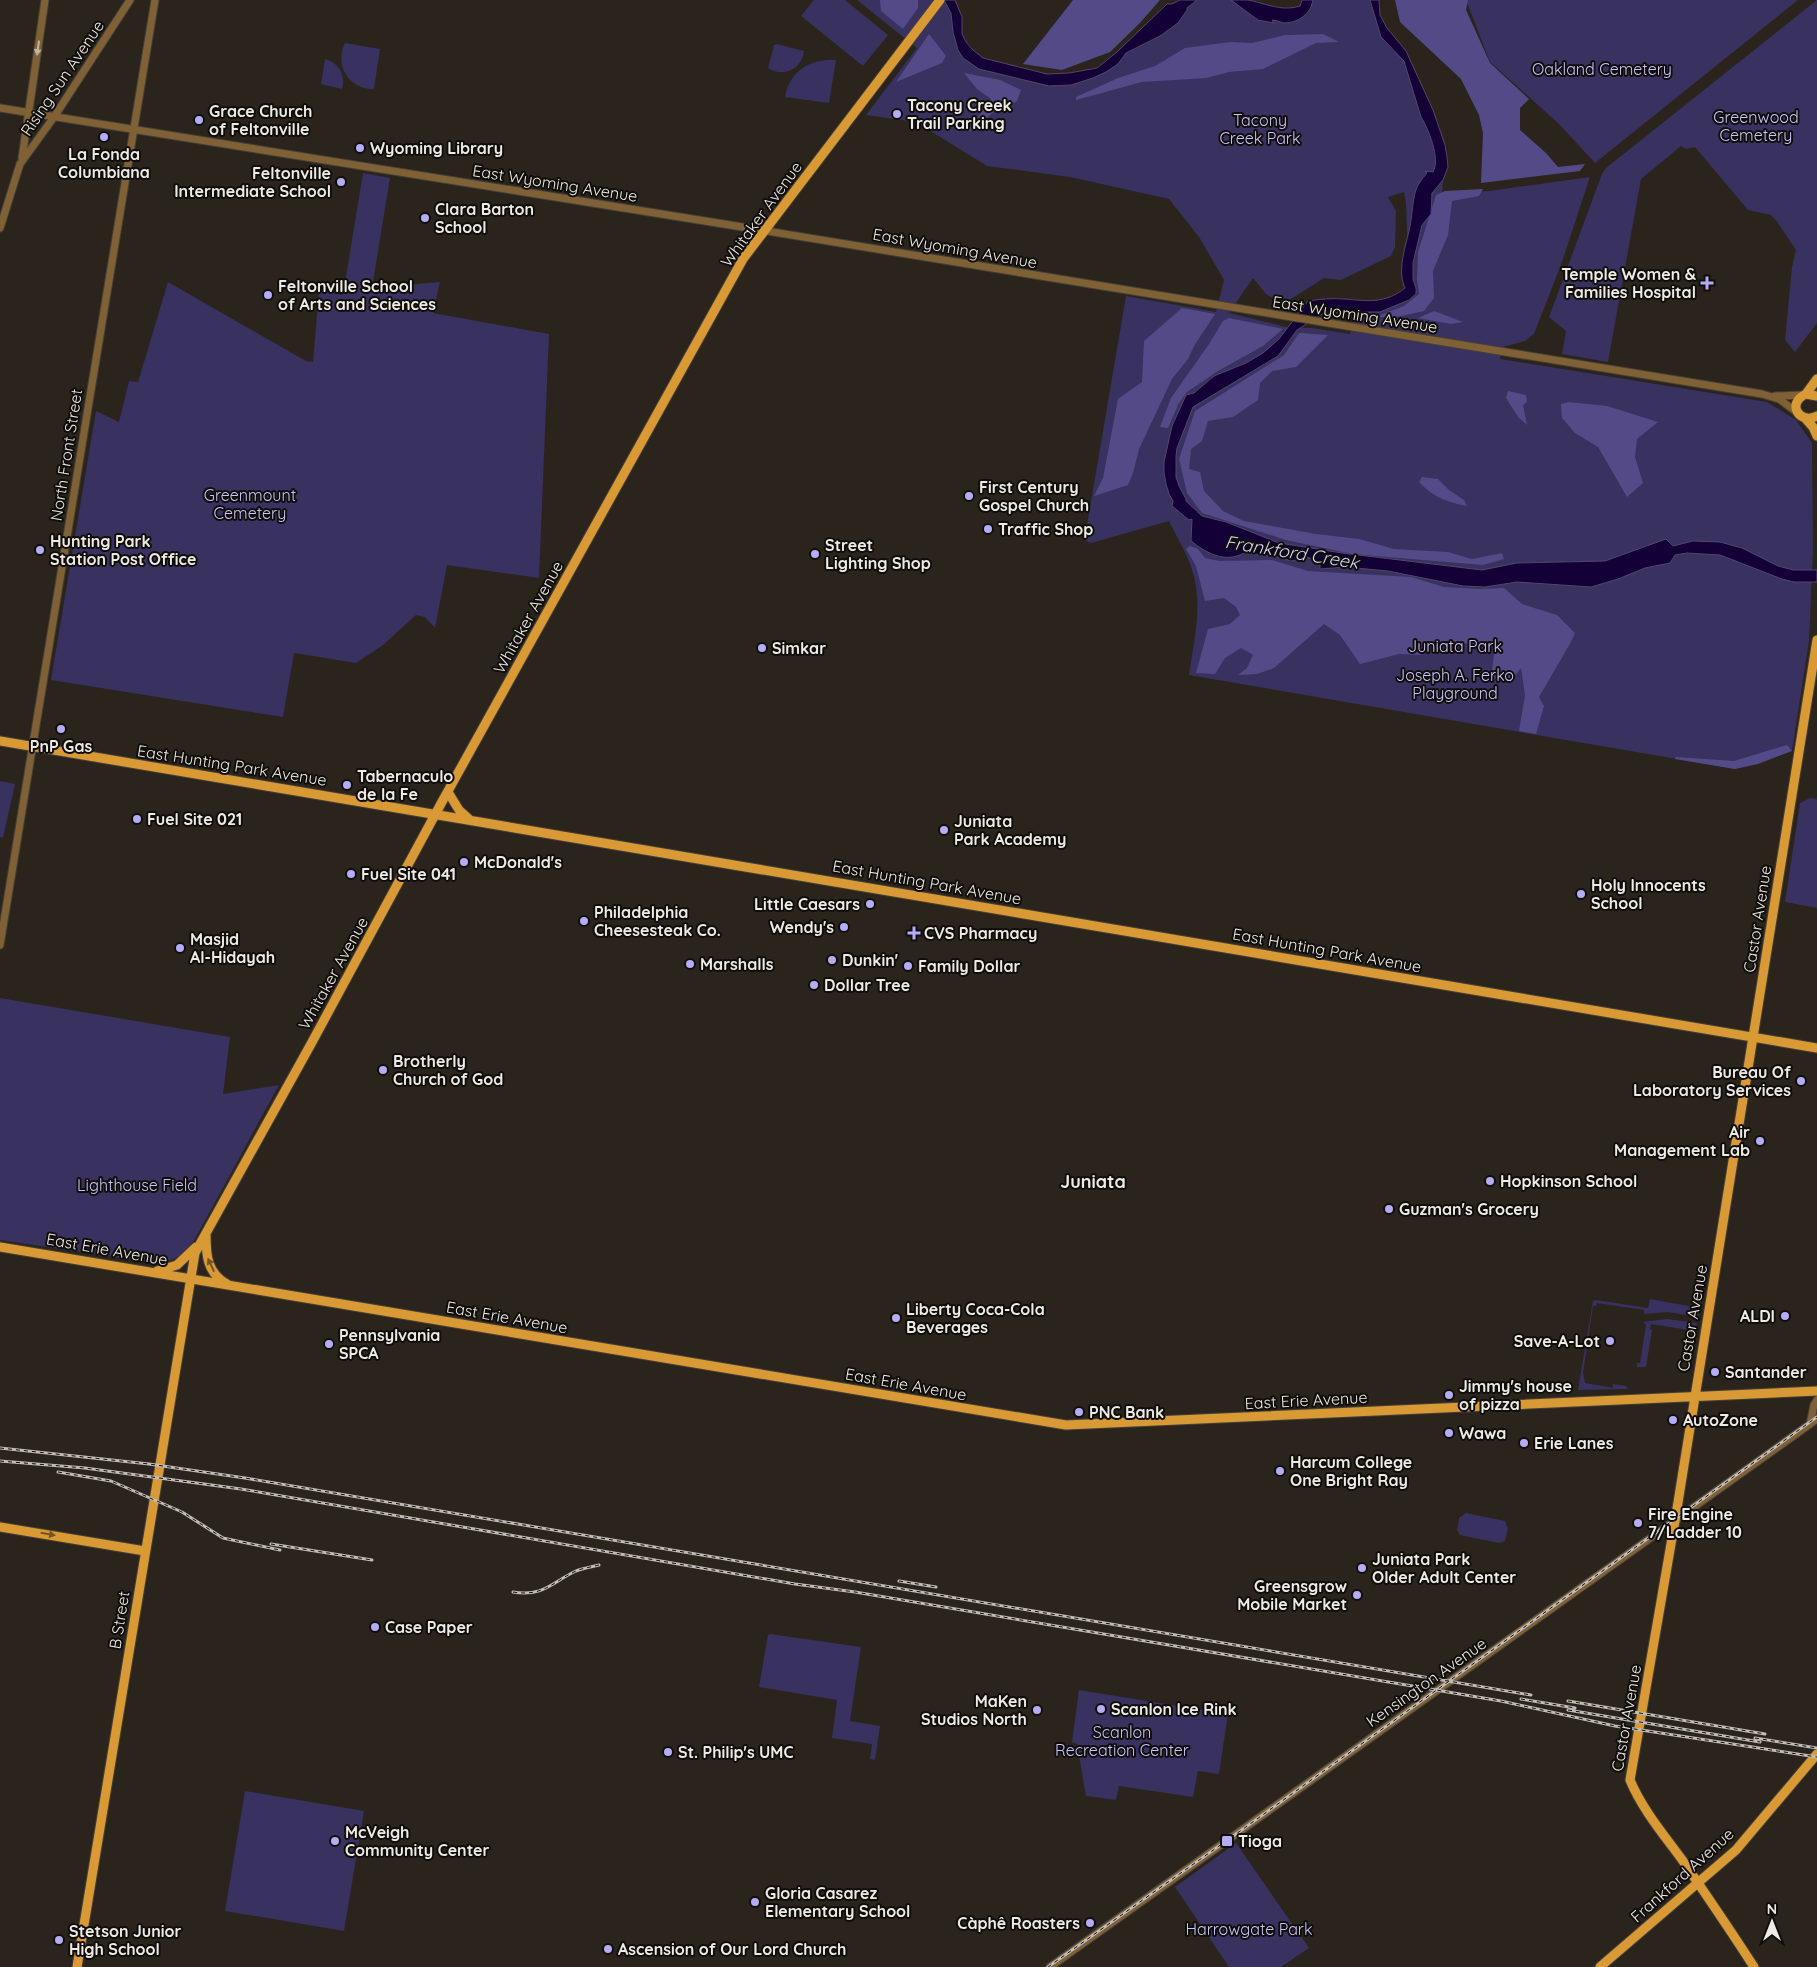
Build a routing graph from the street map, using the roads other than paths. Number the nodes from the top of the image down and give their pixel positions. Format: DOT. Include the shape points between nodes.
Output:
graph roads {
  1 [pos="45,0"];
  2 [pos="130,0"];
  3 [pos="155,0"];
  4 [pos="940,0"];
  5 [pos="0,108"];
  6 [pos="29,113"];
  7 [pos="54,117"];
  8 [pos="134,130"];
  9 [pos="20,164"];
  10 [pos="0,228"];
  11 [pos="765,231"];
  12 [pos="1817,379"];
  13 [pos="1804,394"];
  14 [pos="1772,396"];
  15 [pos="1817,396"];
  16 [pos="1801,415"];
  17 [pos="1817,416"];
  18 [pos="1817,436"];
  19 [pos="1817,640"];
  20 [pos="0,741"];
  21 [pos="32,746"];
  22 [pos="448,792"];
  23 [pos="436,814"];
  24 [pos="469,819"];
  25 [pos="0,945"];
  26 [pos="1753,1036"];
  27 [pos="1817,1048"];
  28 [pos="206,1233"];
  29 [pos="200,1243"];
  30 [pos="0,1247"];
  31 [pos="148,1271"];
  32 [pos="191,1279"];
  33 [pos="234,1286"];
  34 [pos="1817,1391"];
  35 [pos="1694,1397"];
  36 [pos="1817,1400"];
  37 [pos="1817,1419"];
  38 [pos="1810,1424"];
  39 [pos="1675,1521"];
  40 [pos="0,1527"];
  41 [pos="145,1551"];
  42 [pos="1817,1754"];
  43 [pos="1698,1884"];
  44 [pos="78,1967"];
  45 [pos="1050,1967"];
  46 [pos="1600,1967"];
  47 [pos="1754,1967"];
  1 -- 6 [label="street, one-way"];
  2 -- 7 [label="street, Rising Sun Avenue"];
  3 -- 8 [label="street, North Front Street"];
  4 -- 11 [label="main road, Whitaker Avenue"];
  5 -- 6 [label="street, East Wyoming Avenue"];
  6 -- 7 [label="street, East Wyoming Avenue"];
  6 -- 9 [label="street"];
  7 -- 8 [label="street, East Wyoming Avenue"];
  7 -- 9 [label="street, Rising Sun Avenue"];
  8 -- 11 [label="street, East Wyoming Avenue"];
  8 -- 21 [label="street, North Front Street"];
  9 -- 10 [label="street, Rising Sun Avenue"];
  11 -- 14 [label="street, East Wyoming Avenue"];
  11 -- 22 [label="main road, Whitaker Avenue" via="743,259"];
  12 -- 13 [label="main road"];
  13 -- 14 [label="street, East Wyoming Avenue"];
  13 -- 15 [label="main road"];
  13 -- 16 [label="main road" via="1796,402"];
  14 -- 16 [label="street, East Wyoming Avenue"];
  16 -- 17 [label="main road"];
  16 -- 18 [label="main road"];
  19 -- 26 [label="main road, Castor Avenue"];
  20 -- 21 [label="main road, East Hunting Park Avenue"];
  21 -- 23 [label="main road, East Hunting Park Avenue"];
  21 -- 25 [label="street, North Front Street"];
  22 -- 23 [label="main road, Whitaker Avenue"];
  22 -- 24 [label="main road"];
  23 -- 24 [label="main road, East Hunting Park Avenue"];
  23 -- 28 [label="main road, Whitaker Avenue"];
  24 -- 26 [label="main road, East Hunting Park Avenue"];
  26 -- 27 [label="main road, East Hunting Park Avenue"];
  26 -- 35 [label="main road, Castor Avenue"];
  28 -- 29 [label="main road, Whitaker Avenue"];
  33 -- 28 [label="main road, one-way" via="217,1277 209,1266"];
  29 -- 31 [label="main road" via="177,1265"];
  29 -- 32 [label="main road, Whitaker Avenue"];
  30 -- 31 [label="main road, East Erie Avenue"];
  31 -- 32 [label="main road, East Erie Avenue"];
  32 -- 33 [label="main road, East Erie Avenue"];
  32 -- 41 [label="main road, B Street"];
  33 -- 35 [label="main road, East Erie Avenue" via="1066,1425"];
  34 -- 35 [label="main road, East Erie Avenue"];
  35 -- 39 [label="main road, Castor Avenue"];
  36 -- 38 [label="street"];
  37 -- 38 [label="street, Kensington Avenue"];
  38 -- 39 [label="street, Kensington Avenue"];
  39 -- 43 [label="main road, Castor Avenue" via="1630,1780"];
  39 -- 45 [label="street, Kensington Avenue"];
  40 -- 41 [label="main road, one-way"];
  41 -- 44 [label="main road, B Street"];
  42 -- 43 [label="main road, Frankford Avenue" via="1736,1850"];
  43 -- 46 [label="main road, Frankford Avenue"];
  43 -- 47 [label="main road, Castor Avenue"];
}
